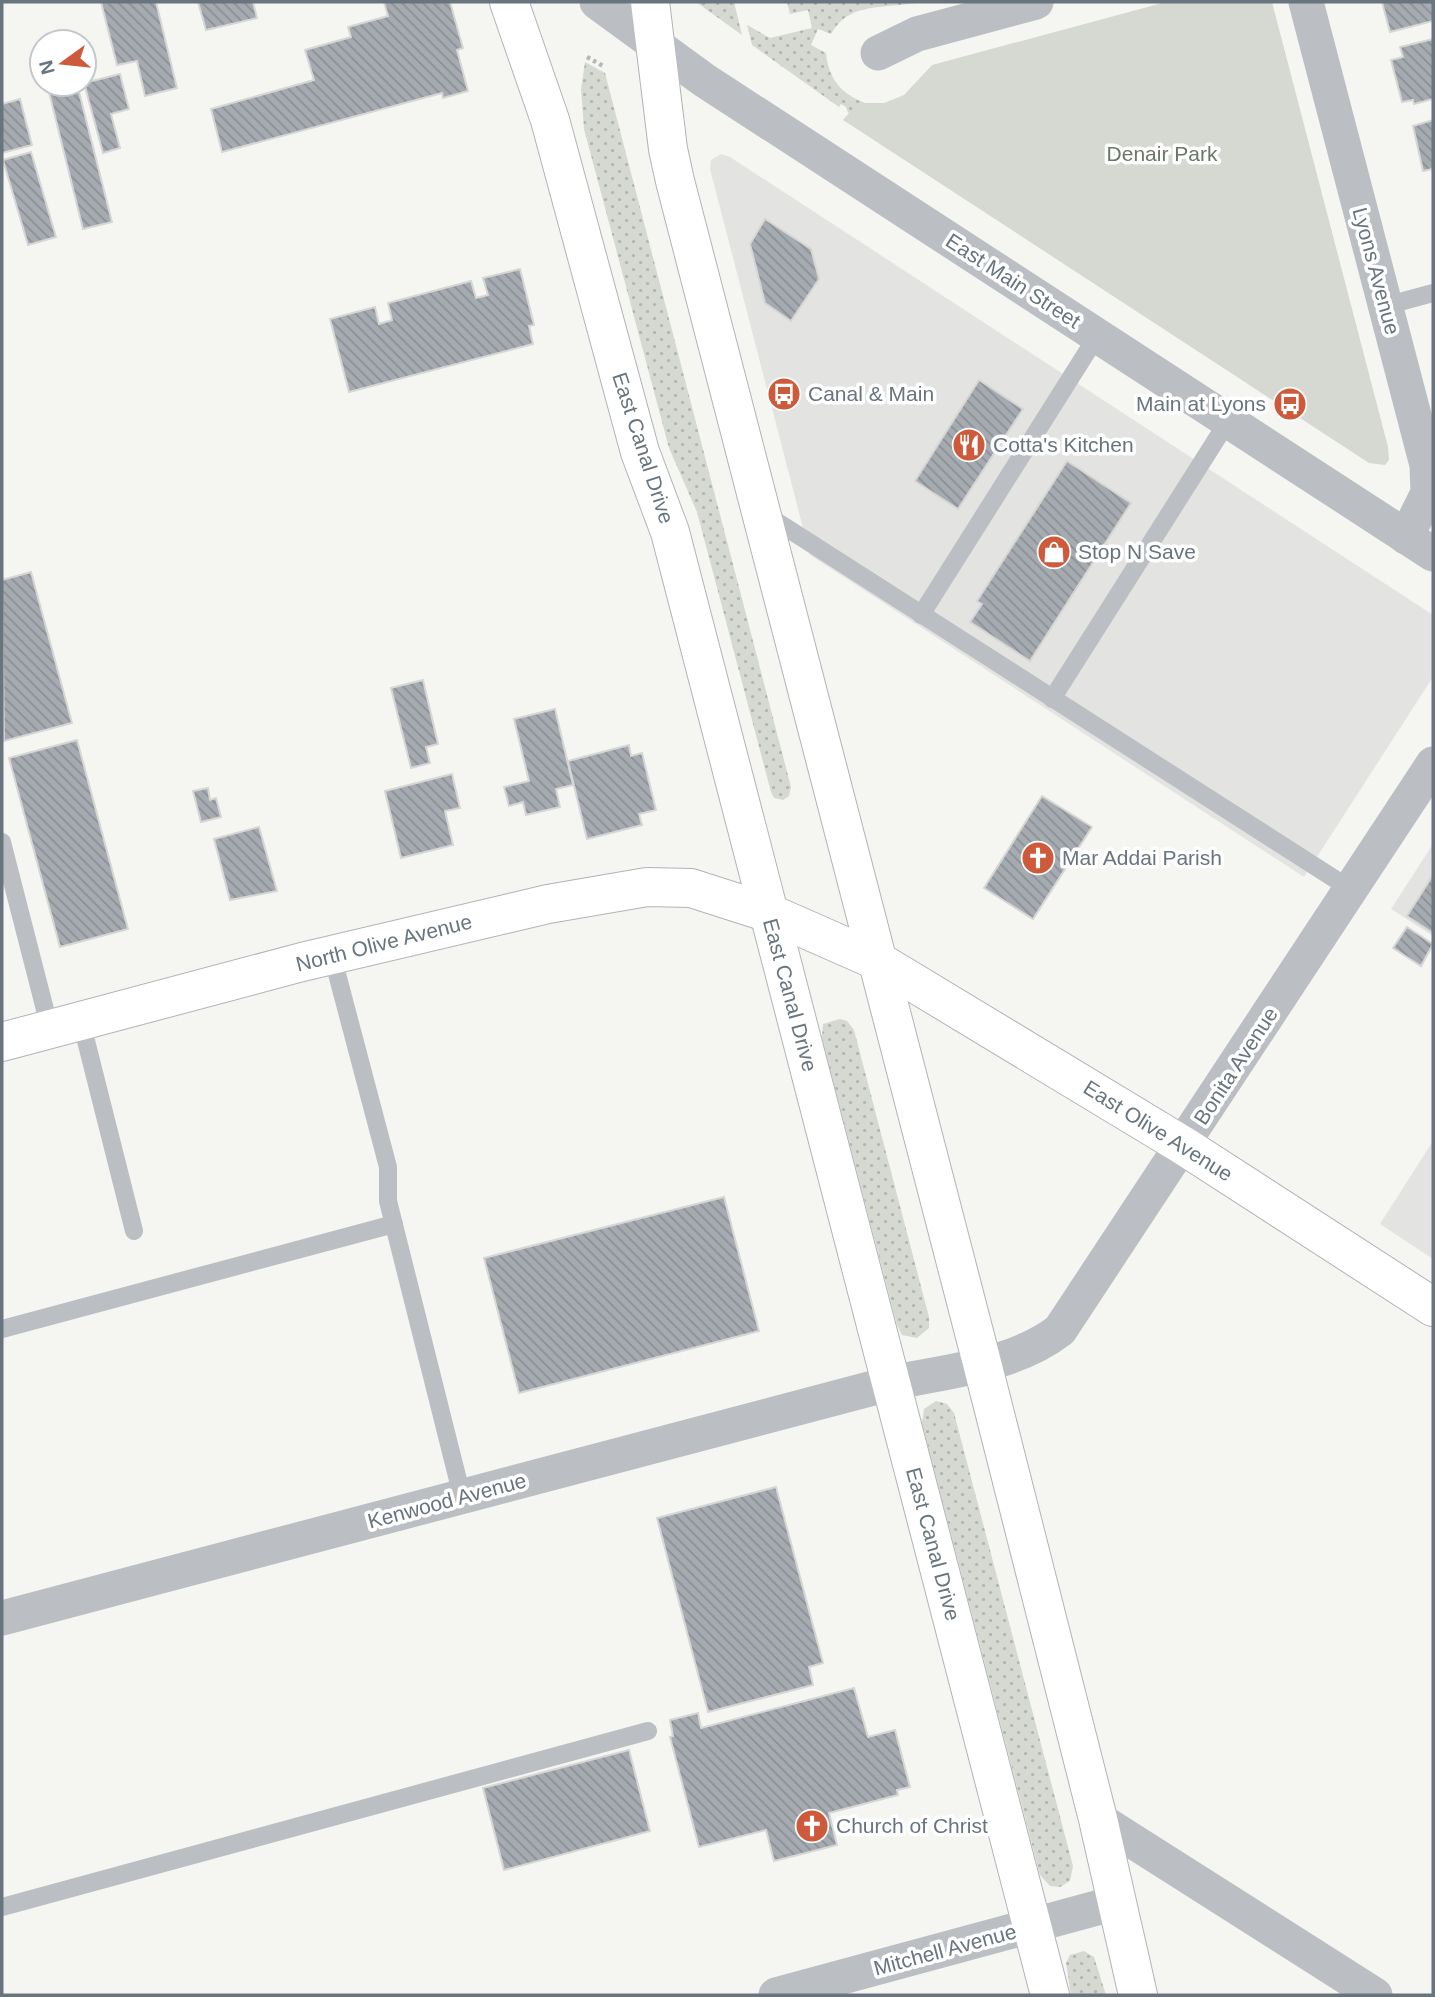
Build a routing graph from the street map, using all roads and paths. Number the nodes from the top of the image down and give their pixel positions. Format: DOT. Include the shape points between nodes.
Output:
graph roads {
  1 [pos="509,2"];
  2 [pos="597,2"];
  3 [pos="650,2"];
  4 [pos="1036,2"];
  5 [pos="1306,2"];
  6 [pos="995,7"];
  7 [pos="655,44"];
  8 [pos="878,53"];
  9 [pos="587,57"];
  10 [pos="603,66"];
  11 [pos="1433,293"];
  12 [pos="1385,306"];
  13 [pos="1097,336"];
  14 [pos="1228,421"];
  15 [pos="761,512"];
  16 [pos="1420,545"];
  17 [pos="921,615"];
  18 [pos="1052,699"];
  19 [pos="1433,764"];
  20 [pos="2,842"];
  21 [pos="1352,890"];
  22 [pos="769,913"];
  23 [pos="332,955"];
  24 [pos="878,961"];
  25 [pos="65,1025"];
  26 [pos="2,1042"];
  27 [pos="1184,1146"];
  28 [pos="394,1224"];
  29 [pos="134,1231"];
  30 [pos="1433,1307"];
  31 [pos="2,1329"];
  32 [pos="982,1363"];
  33 [pos="892,1383"];
  34 [pos="462,1496"];
  35 [pos="2,1618"];
  36 [pos="648,1731"];
  37 [pos="1098,1819"];
  38 [pos="1115,1903"];
  39 [pos="2,1907"];
  40 [pos="1032,1926"];
  41 [pos="776,1995"];
  42 [pos="1050,1995"];
  43 [pos="1138,1995"];
  44 [pos="1375,1995"];
  1 -- 22 [label="main road, East Canal Drive" via="550,120 640,452 670,532"];
  2 -- 7 [label="street, East Main Street"];
  3 -- 7 [label="main road"];
  4 -- 6 [label="street"];
  5 -- 12 [label="street, Lyons Avenue"];
  6 -- 8 [label="street"];
  7 -- 13 [label="street, East Main Street"];
  7 -- 15 [label="main road" via="670,159"];
  9 -- 10 [label="path"];
  11 -- 12 [label="lane"];
  12 -- 16 [label="street, Lyons Avenue" via="1429,477"];
  13 -- 14 [label="street, East Main Street"];
  13 -- 17 [label="lane"];
  14 -- 16 [label="street, East Main Street"];
  14 -- 18 [label="lane"];
  15 -- 17 [label="lane"];
  15 -- 24 [label="main road"];
  17 -- 18 [label="lane"];
  18 -- 21 [label="lane"];
  19 -- 21 [label="street, Bonita Avenue"];
  20 -- 25 [label="lane"];
  21 -- 27 [label="street, Bonita Avenue"];
  22 -- 23 [label="main road, North Olive Avenue" via="706,891 647,887 548,904"];
  22 -- 24 [label="main road, North Olive Avenue"];
  22 -- 33 [label="main road, East Canal Drive"];
  23 -- 25 [label="main road, North Olive Avenue"];
  23 -- 28 [label="lane" via="387,1167"];
  24 -- 27 [label="main road, East Olive Avenue"];
  24 -- 32 [label="main road"];
  25 -- 26 [label="main road, North Olive Avenue"];
  25 -- 29 [label="lane"];
  27 -- 30 [label="main road, East Olive Avenue"];
  27 -- 32 [label="street, Bonita Avenue" via="1060,1330 1029,1350"];
  28 -- 31 [label="lane"];
  28 -- 34 [label="lane"];
  32 -- 33 [label="street, Bonita Avenue"];
  32 -- 37 [label="main road"];
  33 -- 34 [label="street, Kenwood Avenue"];
  33 -- 40 [label="main road, East Canal Drive"];
  34 -- 35 [label="street, Kenwood Avenue"];
  36 -- 39 [label="lane"];
  37 -- 38 [label="main road"];
  37 -- 44 [label="street"];
  38 -- 40 [label="street, Mitchell Avenue"];
  38 -- 43 [label="main road"];
  40 -- 41 [label="street, Mitchell Avenue"];
  40 -- 42 [label="main road, East Canal Drive"];
}
